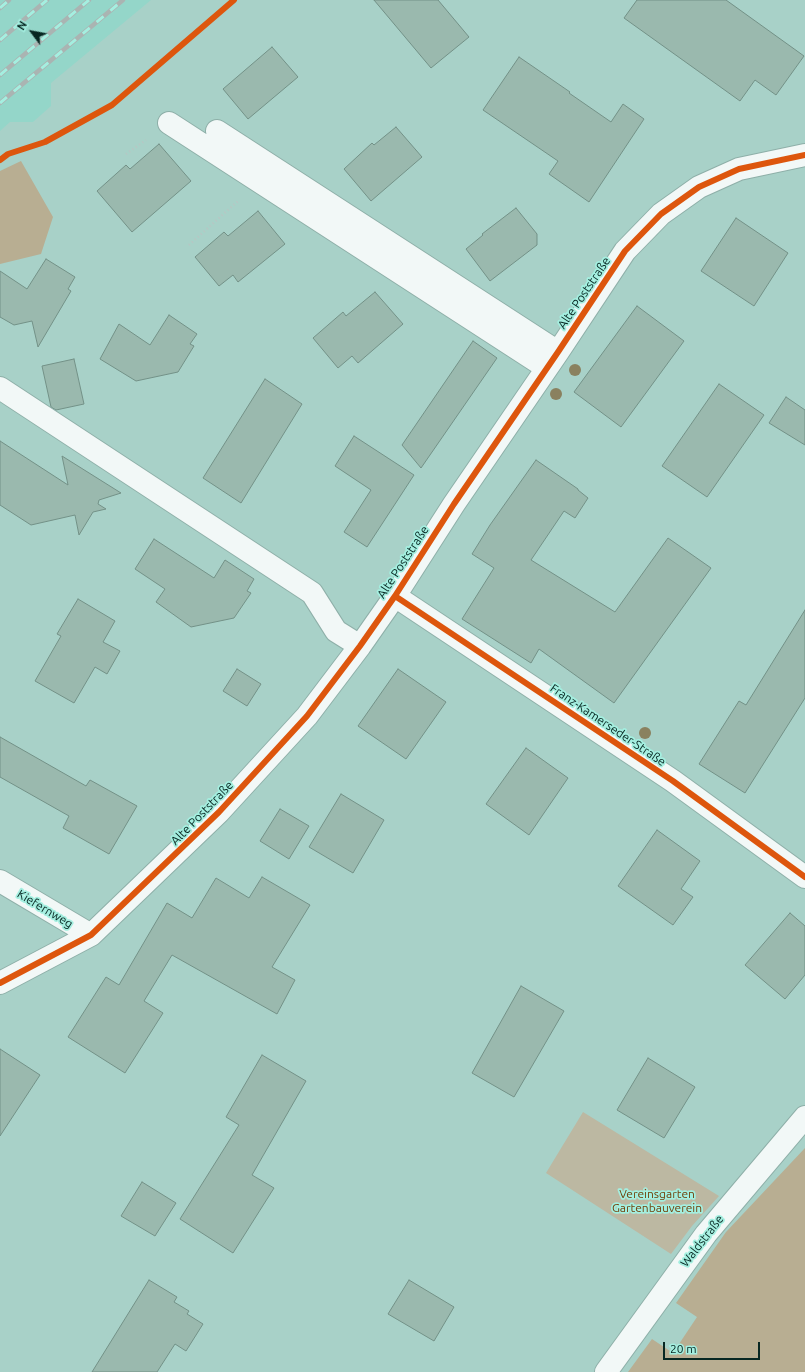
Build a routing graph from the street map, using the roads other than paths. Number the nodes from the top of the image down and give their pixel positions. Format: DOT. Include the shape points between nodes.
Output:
graph roads {
  1 [pos="169,123"];
  2 [pos="216,131"];
  3 [pos="805,155"];
  4 [pos="552,360"];
  5 [pos="0,388"];
  6 [pos="395,596"];
  7 [pos="360,646"];
  8 [pos="805,877"];
  9 [pos="0,881"];
  10 [pos="91,935"];
  11 [pos="0,983"];
  12 [pos="805,1116"];
  13 [pos="606,1372"];
  1 -- 4 [label="street" via="259,182"];
  2 -- 4 [label="street"];
  3 -- 4 [label="street, Alte Poststraße" via="739,169 699,187 661,214 625,251"];
  4 -- 6 [label="street, Alte Poststraße"];
  5 -- 7 [label="street" via="312,593 336,631"];
  6 -- 7 [label="street, Alte Poststraße"];
  6 -- 8 [label="street, Franz-Kamerseder-Straße" via="673,782"];
  7 -- 10 [label="street, Alte Poststraße" via="307,716 219,812"];
  9 -- 10 [label="street, Kiefernweg"];
  10 -- 11 [label="street, Alte Poststraße"];
  12 -- 13 [label="street, Waldstraße" via="706,1234"];
}
